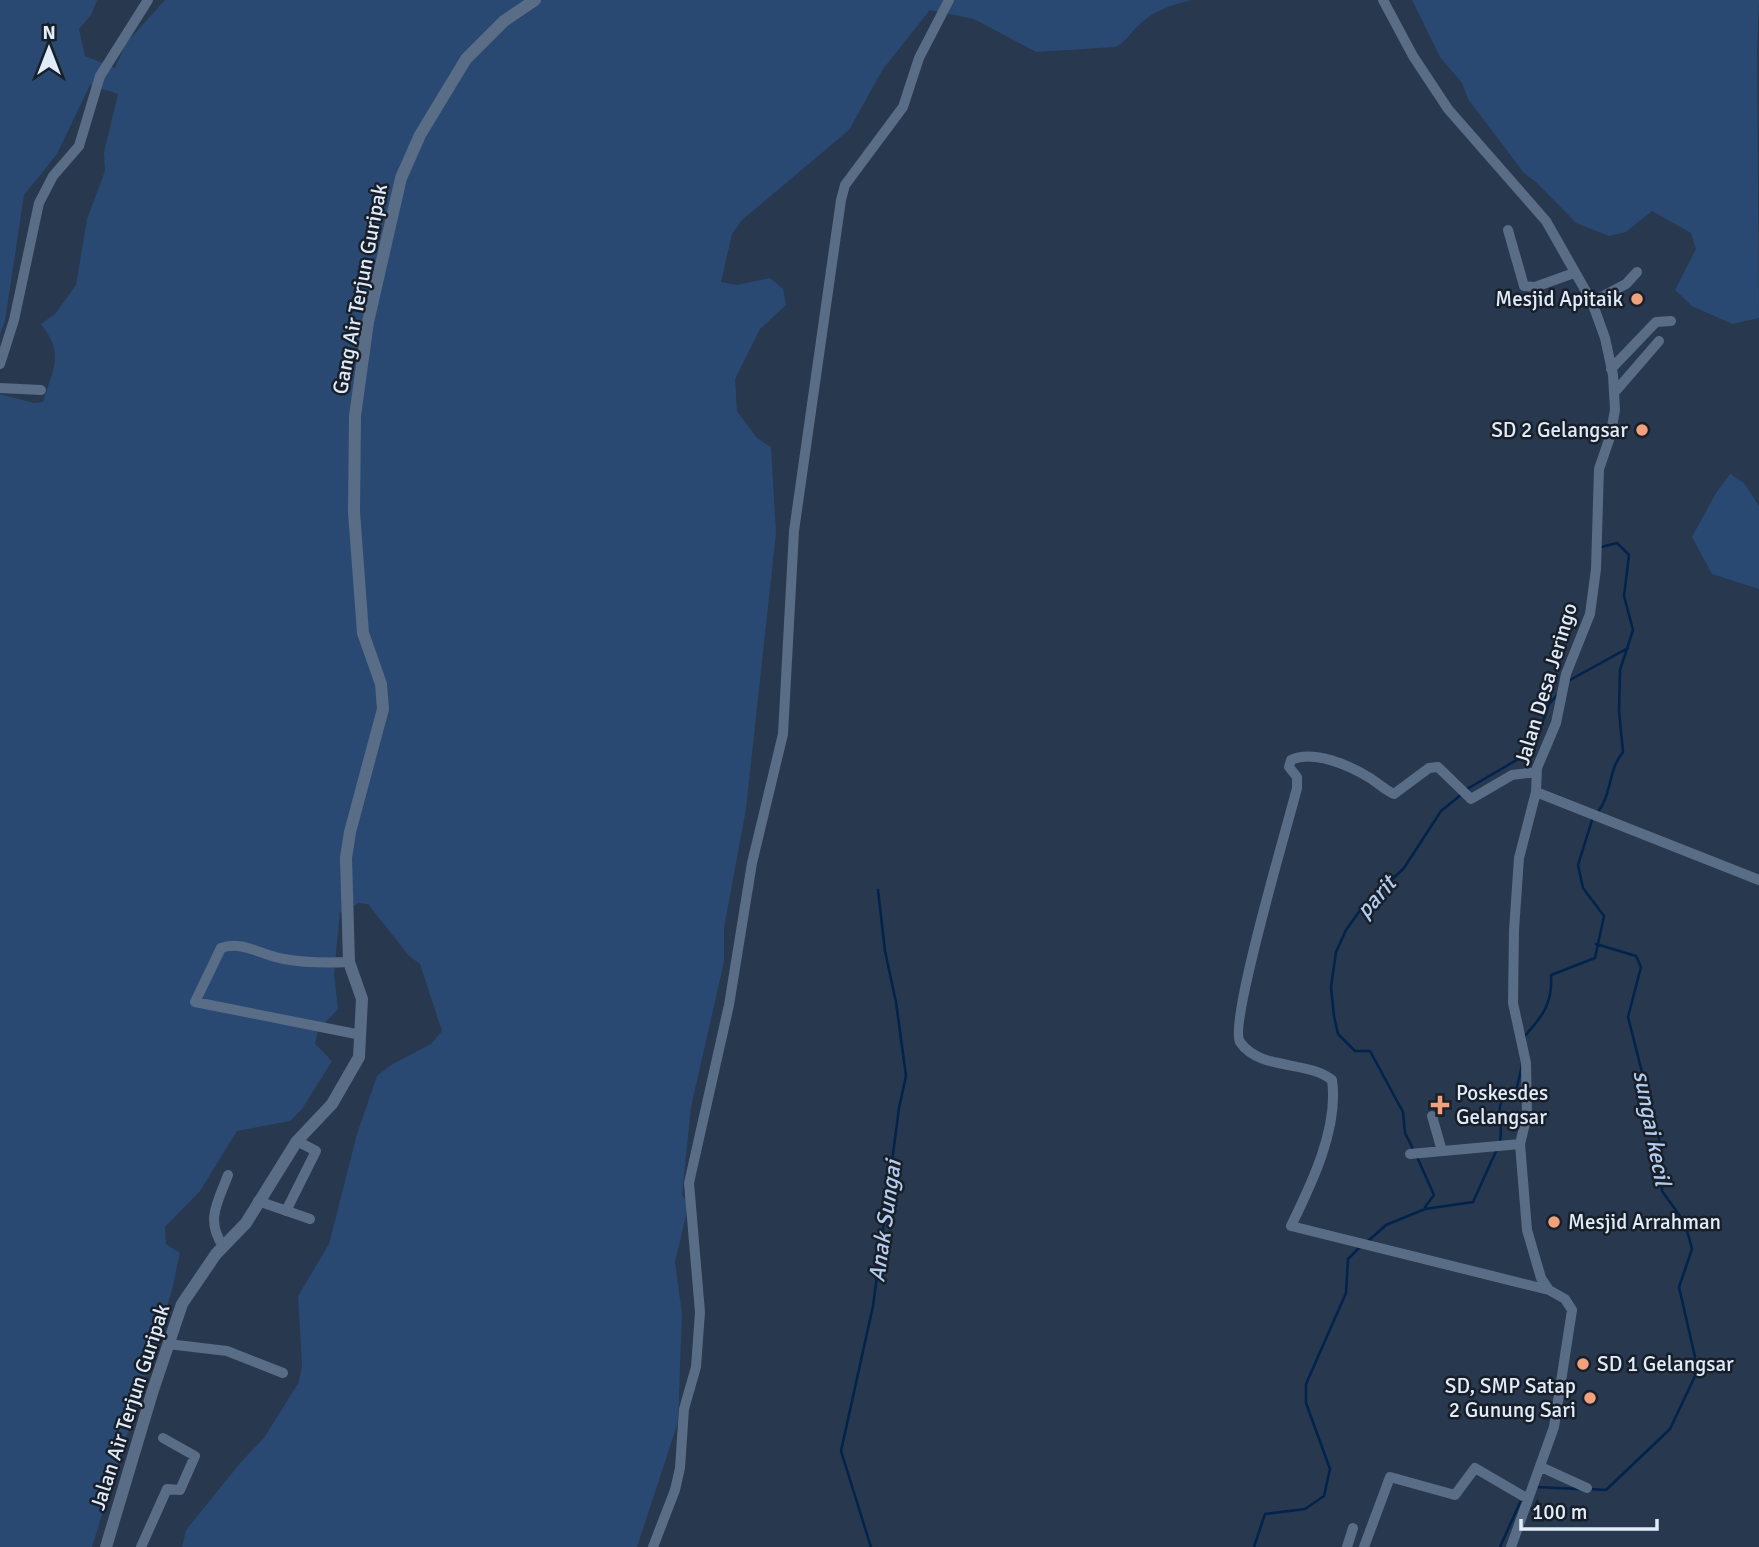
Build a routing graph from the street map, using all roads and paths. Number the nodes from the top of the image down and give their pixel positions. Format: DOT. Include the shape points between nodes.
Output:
graph roads {
  1 [pos="148,0"];
  2 [pos="535,0"];
  3 [pos="949,0"];
  4 [pos="1383,0"];
  5 [pos="1508,230"];
  6 [pos="1637,272"];
  7 [pos="1574,273"];
  8 [pos="1592,303"];
  9 [pos="1671,321"];
  10 [pos="1660,341"];
  11 [pos="0,363"];
  12 [pos="1613,380"];
  13 [pos="0,388"];
  14 [pos="41,390"];
  15 [pos="1536,772"];
  16 [pos="1536,792"];
  17 [pos="1759,880"];
  18 [pos="349,962"];
  19 [pos="361,1035"];
  20 [pos="1432,1116"];
  21 [pos="297,1141"];
  22 [pos="1520,1144"];
  23 [pos="1442,1151"];
  24 [pos="1410,1154"];
  25 [pos="228,1175"];
  26 [pos="258,1201"];
  27 [pos="286,1211"];
  28 [pos="310,1219"];
  29 [pos="223,1246"];
  30 [pos="1549,1290"];
  31 [pos="168,1344"];
  32 [pos="283,1373"];
  33 [pos="163,1438"];
  34 [pos="1541,1467"];
  35 [pos="1587,1488"];
  36 [pos="1525,1496"];
  37 [pos="1353,1528"];
  38 [pos="106,1547"];
  39 [pos="141,1547"];
  40 [pos="653,1547"];
  41 [pos="1347,1547"];
  42 [pos="1364,1547"];
  43 [pos="1511,1547"];
  1 -- 11 [label="street" via="100,76 79,146 53,176 39,203"];
  2 -- 18 [label="street, Gang Air Terjun Guripak" via="505,21 466,59 420,135 401,178 371,310 355,416 354,512 363,633 381,684 383,709 348,841"];
  3 -- 40 [label="street" via="919,58 903,107 845,185 841,200 793,542 783,734 752,863 729,1005 689,1183 700,1312 696,1367 684,1409 678,1479"];
  4 -- 7 [label="street, Jalan Desa Jeringo" via="1431,85 1472,139 1546,221"];
  5 -- 7 [label="street" via="1524,286 1535,287"];
  6 -- 8 [label="street" via="1626,284"];
  7 -- 8 [label="street, Jalan Desa Jeringo"];
  8 -- 12 [label="street, Jalan Desa Jeringo"];
  9 -- 12 [label="street" via="1656,322"];
  10 -- 12 [label="street"];
  12 -- 15 [label="street, Jalan Desa Jeringo" via="1612,427 1599,469 1592,604"];
  13 -- 14 [label="street"];
  15 -- 16 [label="street, Jalan Desa Jeringo"];
  15 -- 30 [label="street" via="1512,775 1477,798 1463,794 1438,767 1429,768 1394,794 1340,764 1291,760 1289,767 1298,785 1237,1033 1252,1054 1330,1078 1333,1083 1327,1132 1291,1226"];
  16 -- 17 [label="street"];
  16 -- 22 [label="street, Jalan Desa Jeringo" via="1521,846 1515,907 1513,1003 1526,1063 1527,1115"];
  18 -- 19 [label="street, Jalan Air Terjun Guripak" via="361,992"];
  18 -- 19 [label="street" via="283,959 228,946 221,948 195,1002"];
  19 -- 21 [label="street, Jalan Air Terjun Guripak" via="353,1072 326,1112"];
  20 -- 23 [label="street"];
  21 -- 26 [label="street, Jalan Air Terjun Guripak"];
  21 -- 27 [label="street" via="316,1151"];
  22 -- 23 [label="street"];
  22 -- 30 [label="street, Jalan Desa Jeringo" via="1530,1247"];
  23 -- 24 [label="street"];
  25 -- 29 [label="street" via="213,1217 214,1233"];
  26 -- 27 [label="street"];
  26 -- 29 [label="street, Jalan Air Terjun Guripak" via="239,1232"];
  27 -- 28 [label="street"];
  29 -- 31 [label="street, Jalan Air Terjun Guripak" via="191,1288"];
  30 -- 34 [label="street, Jalan Desa Jeringo" via="1565,1299 1572,1310 1560,1403"];
  31 -- 32 [label="street" via="219,1349"];
  31 -- 38 [label="street, Jalan Air Terjun Guripak"];
  33 -- 39 [label="street" via="195,1456 180,1490 167,1489"];
  34 -- 35 [label="street"];
  34 -- 36 [label="street, Jalan Desa Jeringo"];
  36 -- 42 [label="street" via="1475,1468 1455,1495 1390,1477"];
  36 -- 43 [label="street, Jalan Desa Jeringo"];
  37 -- 41 [label="street"];
}
